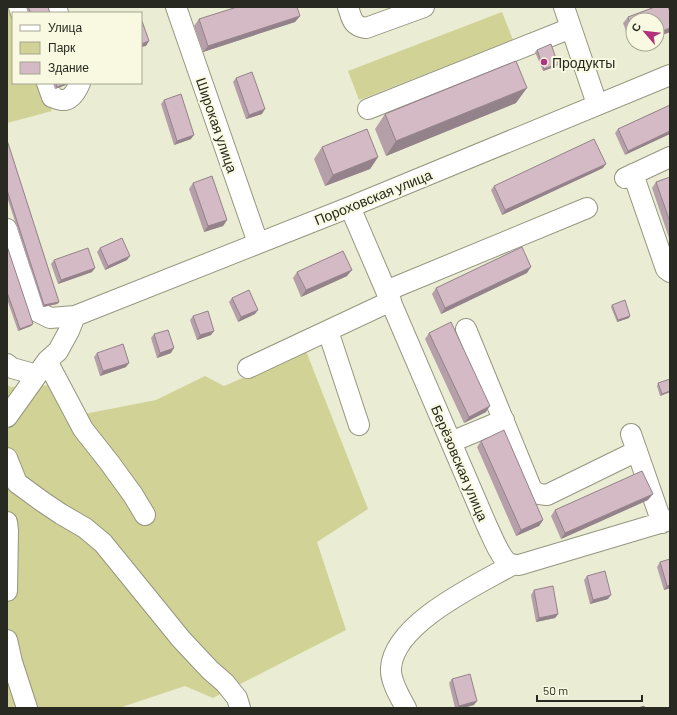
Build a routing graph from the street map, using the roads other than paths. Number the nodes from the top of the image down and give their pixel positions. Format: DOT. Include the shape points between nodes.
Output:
graph roads {
  1 [pos="176,7"];
  2 [pos="348,7"];
  3 [pos="424,7"];
  4 [pos="564,7"];
  5 [pos="571,28"];
  6 [pos="670,75"];
  7 [pos="47,84"];
  8 [pos="80,84"];
  9 [pos="597,104"];
  10 [pos="368,109"];
  11 [pos="670,157"];
  12 [pos="350,206"];
  13 [pos="587,208"];
  14 [pos="7,229"];
  15 [pos="258,244"];
  16 [pos="670,272"];
  17 [pos="388,296"];
  18 [pos="75,316"];
  19 [pos="466,329"];
  20 [pos="328,331"];
  21 [pos="7,364"];
  22 [pos="42,368"];
  23 [pos="248,368"];
  24 [pos="7,417"];
  25 [pos="504,420"];
  26 [pos="359,425"];
  27 [pos="451,442"];
  28 [pos="7,458"];
  29 [pos="145,515"];
  30 [pos="667,516"];
  31 [pos="7,522"];
  32 [pos="512,565"];
  33 [pos="7,591"];
  34 [pos="7,640"];
  35 [pos="27,708"];
  36 [pos="240,708"];
  37 [pos="406,708"];
  1 -- 15 [label="street, Широкая улица"];
  2 -- 3 [label="street" via="353,22 359,27 366,28"];
  4 -- 5 [label="street"];
  5 -- 9 [label="street"];
  5 -- 10 [label="street"];
  6 -- 9 [label="street, Пороховская улица"];
  7 -- 8 [label="street" via="52,97 61,101 76,91"];
  9 -- 12 [label="street, Пороховская улица"];
  11 -- 16 [label="street" via="629,176 666,269"];
  12 -- 15 [label="street, Пороховская улица"];
  12 -- 17 [label="street, Берёзовская улица"];
  13 -- 17 [label="street"];
  14 -- 18 [label="street, Пороховская улица" via="38,312 50,318"];
  15 -- 18 [label="street, Пороховская улица"];
  17 -- 20 [label="street"];
  17 -- 27 [label="street, Берёзовская улица"];
  18 -- 22 [label="street" via="58,351"];
  19 -- 25 [label="street"];
  20 -- 23 [label="street"];
  20 -- 26 [label="street"];
  21 -- 22 [label="street" via="12,368"];
  22 -- 24 [label="street"];
  22 -- 29 [label="street"];
  25 -- 27 [label="street"];
  25 -- 30 [label="street" via="532,490 539,494 547,495 634,442"];
  27 -- 32 [label="street, Берёзовская улица" via="501,555"];
  28 -- 36 [label="street" via="17,483 85,528 103,543 181,639 225,683 237,698"];
  30 -- 32 [label="street" via="519,565"];
  31 -- 33 [label="street"];
  32 -- 37 [label="street" via="443,604 402,640 393,657 390,670"];
  34 -- 35 [label="street"];
}
